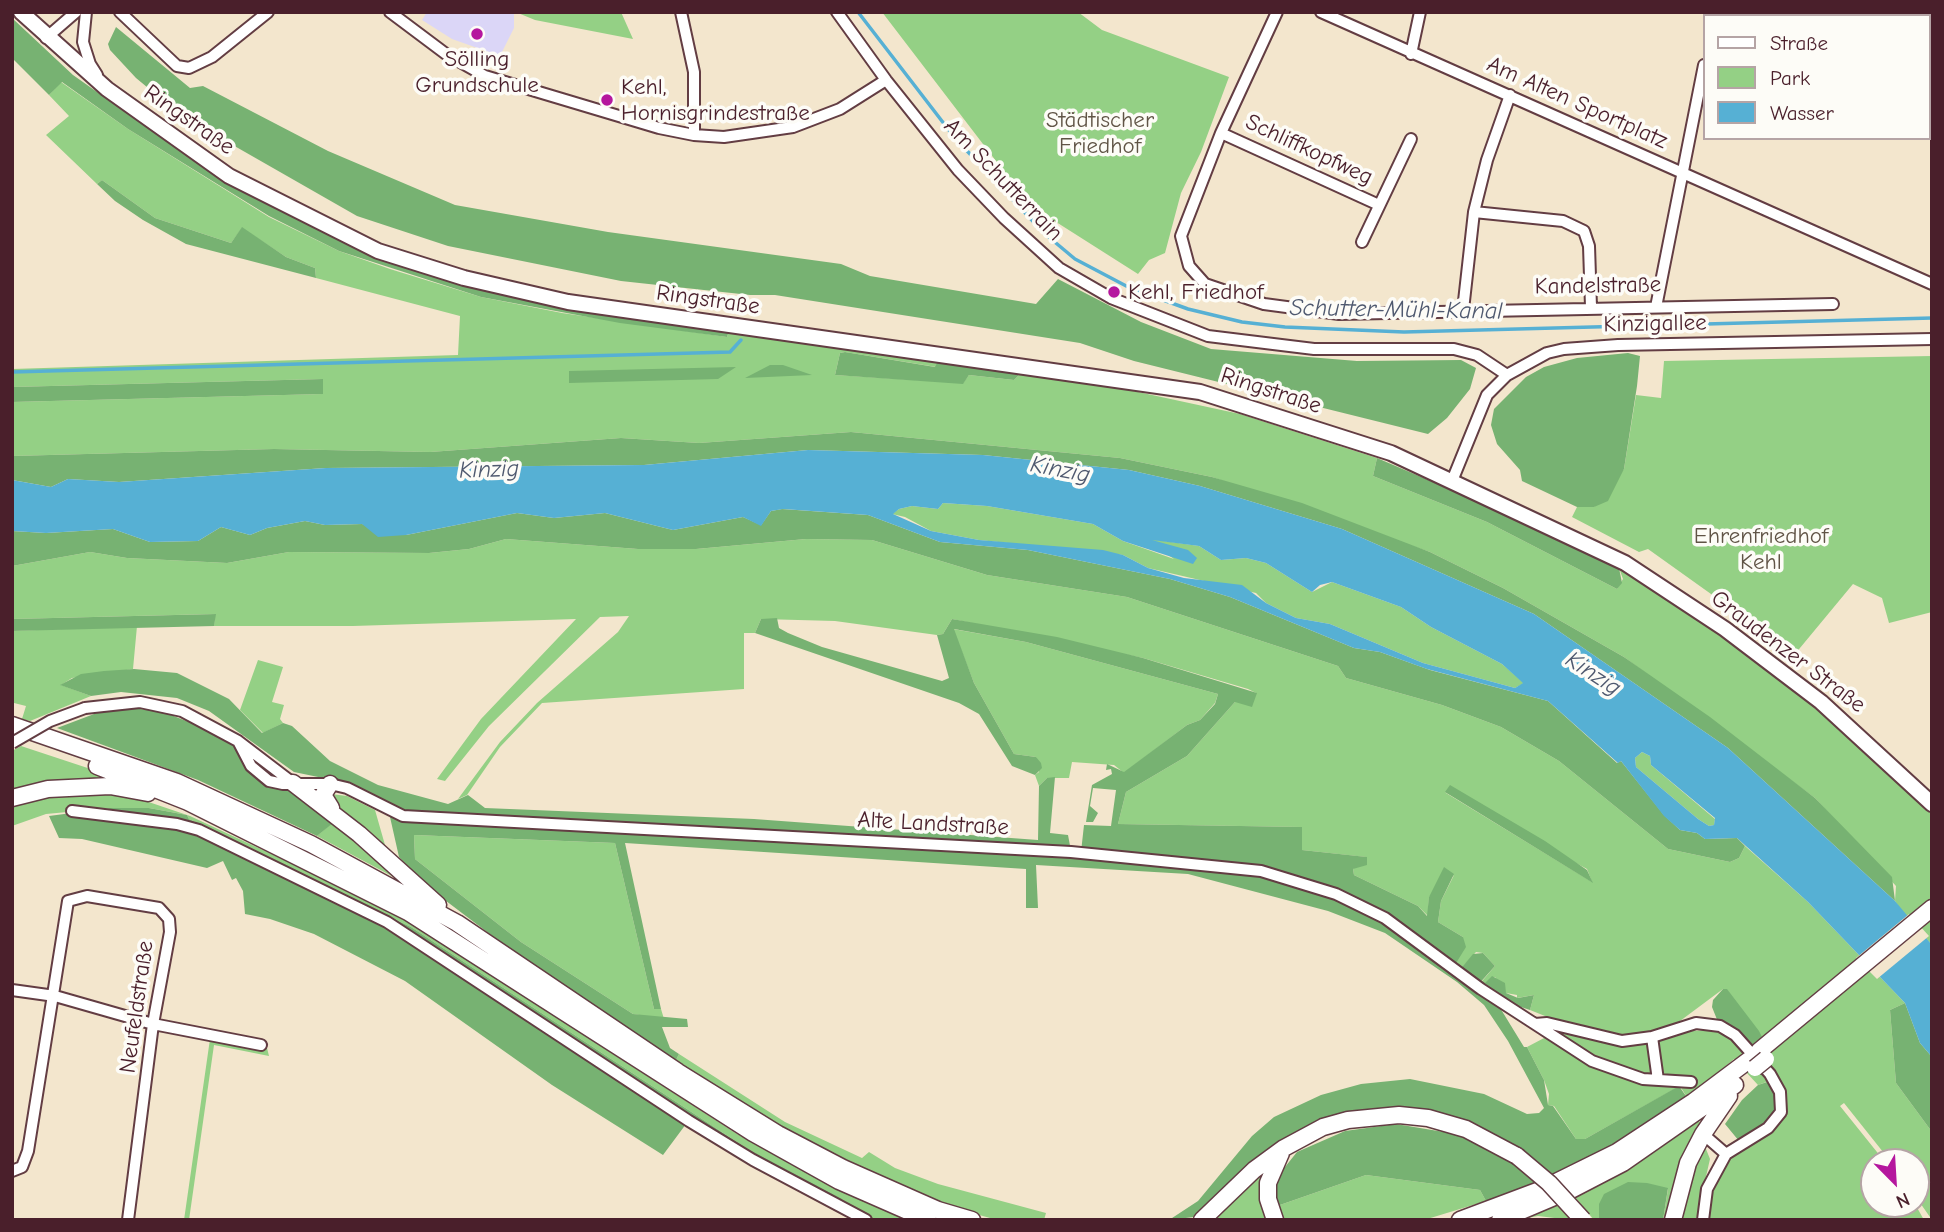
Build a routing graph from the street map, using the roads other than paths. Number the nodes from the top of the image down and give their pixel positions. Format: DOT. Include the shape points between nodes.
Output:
graph roads {
  1 [pos="20,12"];
  2 [pos="76,12"];
  3 [pos="86,12"];
  4 [pos="120,12"];
  5 [pos="268,12"];
  6 [pos="390,12"];
  7 [pos="681,12"];
  8 [pos="837,12"];
  9 [pos="1277,12"];
  10 [pos="1321,12"];
  11 [pos="1420,12"];
  12 [pos="46,38"];
  13 [pos="1411,54"];
  14 [pos="1702,75"];
  15 [pos="886,80"];
  16 [pos="107,89"];
  17 [pos="1510,95"];
  18 [pos="1221,133"];
  19 [pos="694,135"];
  20 [pos="1411,139"];
  21 [pos="1683,174"];
  22 [pos="1379,205"];
  23 [pos="1474,212"];
  24 [pos="1362,242"];
  25 [pos="1932,284"];
  26 [pos="1833,304"];
  27 [pos="1591,307"];
  28 [pos="1656,307"];
  29 [pos="1463,310"];
  30 [pos="1932,339"];
  31 [pos="1507,374"];
  32 [pos="1452,481"];
  33 [pos="12,724"];
  34 [pos="12,737"];
  35 [pos="12,743"];
  36 [pos="293,783"];
  37 [pos="330,784"];
  38 [pos="12,798"];
  39 [pos="188,802"];
  40 [pos="1932,804"];
  41 [pos="72,811"];
  42 [pos="335,813"];
  43 [pos="1932,908"];
  44 [pos="1932,920"];
  45 [pos="457,923"];
  46 [pos="12,990"];
  47 [pos="55,996"];
  48 [pos="153,1024"];
  49 [pos="1535,1024"];
  50 [pos="1652,1037"];
  51 [pos="1784,1037"];
  52 [pos="261,1045"];
  53 [pos="1757,1060"];
  54 [pos="1658,1080"];
  55 [pos="1741,1080"];
  56 [pos="1691,1082"];
  57 [pos="1703,1134"];
  58 [pos="1284,1148"];
  59 [pos="1726,1154"];
  60 [pos="12,1171"];
  61 [pos="128,1220"];
  62 [pos="866,1220"];
  63 [pos="929,1220"];
  64 [pos="972,1220"];
  65 [pos="1202,1220"];
  66 [pos="1275,1220"];
  67 [pos="1460,1220"];
  68 [pos="1500,1220"];
  69 [pos="1583,1220"];
  70 [pos="1674,1220"];
  71 [pos="1703,1220"];
  1 -- 12 [label="main road, Ringstraße"];
  2 -- 12 [label="street"];
  3 -- 16 [label="street" via="83,42 90,64"];
  4 -- 5 [label="street" via="177,66 189,68 212,57"];
  6 -- 19 [label="street" via="446,54 485,76"];
  7 -- 19 [label="street" via="694,72"];
  8 -- 15 [label="street, Am Schutterrain"];
  9 -- 18 [label="street, Kandelstraße"];
  10 -- 13 [label="street, Am Alten Sportplatz"];
  11 -- 13 [label="street"];
  12 -- 16 [label="main road, Ringstraße"];
  13 -- 17 [label="street, Am Alten Sportplatz"];
  14 -- 21 [label="street"];
  15 -- 19 [label="street" via="840,109 793,127 724,137"];
  15 -- 31 [label="street, Am Schutterrain" via="958,170 1004,218 1059,268 1111,298 1208,336 1314,349 1454,349 1477,355"];
  16 -- 32 [label="main road, Ringstraße" via="180,143 270,199 378,251 464,278 614,310 1200,392 1391,453"];
  17 -- 21 [label="street, Am Alten Sportplatz"];
  17 -- 23 [label="street"];
  18 -- 22 [label="street, Schliffkopfweg"];
  18 -- 29 [label="street, Kandelstraße" via="1181,236 1189,266 1205,284 1264,304 1333,314"];
  20 -- 22 [label="street, Schliffkopfweg"];
  21 -- 25 [label="street, Am Alten Sportplatz"];
  21 -- 28 [label="street"];
  22 -- 24 [label="street, Schliffkopfweg"];
  23 -- 27 [label="street" via="1563,221 1584,231 1589,246"];
  23 -- 29 [label="street"];
  26 -- 28 [label="street, Kandelstraße"];
  27 -- 28 [label="street, Kandelstraße"];
  27 -- 29 [label="street, Kandelstraße"];
  30 -- 31 [label="street, Kinzigallee" via="1588,346 1547,353"];
  31 -- 32 [label="street, Kinzigallee" via="1481,404"];
  32 -- 40 [label="main road, Graudenzer Straße" via="1617,558 1714,622 1821,702"];
  33 -- 45 [label="highway" via="177,782 311,844"];
  34 -- 39 [label="highway"];
  35 -- 36 [label="street, Alte Landstraße, bridge" via="85,708 126,702 166,706 199,718 238,741 261,775 275,783"];
  36 -- 37 [label="street, Alte Landstraße"];
  36 -- 42 [label="highway"];
  37 -- 42 [label="highway" via="323,795"];
  37 -- 49 [label="street, Alte Landstraße" via="395,814 425,819 1071,852 1261,871 1336,894 1385,918"];
  38 -- 39 [label="highway" via="48,789 110,786"];
  39 -- 63 [label="highway" via="408,912 752,1133 839,1181"];
  41 -- 62 [label="street" via="199,830 354,904 426,946 689,1121"];
  42 -- 45 [label="highway"];
  43 -- 51 [label="highway"];
  44 -- 51 [label="highway"];
  45 -- 64 [label="highway" via="778,1134 843,1168"];
  46 -- 47 [label="street"];
  47 -- 48 [label="street"];
  47 -- 48 [label="street, Neufeldstraße" via="68,901 79,896 150,904 165,913 170,925"];
  47 -- 60 [label="street" via="28,1151 22,1167"];
  48 -- 52 [label="street"];
  48 -- 61 [label="street, Neufeldstraße"];
  49 -- 50 [label="street" via="1622,1041"];
  49 -- 54 [label="street, Alte Landstraße" via="1592,1061 1624,1074"];
  50 -- 54 [label="street"];
  50 -- 59 [label="street" via="1696,1023 1720,1026 1735,1035 1776,1083 1781,1104 1776,1121"];
  51 -- 53 [label="highway"];
  53 -- 55 [label="highway"];
  53 -- 67 [label="highway" via="1616,1152 1540,1190"];
  54 -- 56 [label="street, Alte Landstraße"];
  55 -- 57 [label="highway"];
  55 -- 68 [label="highway" via="1623,1163"];
  57 -- 59 [label="street"];
  57 -- 70 [label="highway" via="1688,1163"];
  58 -- 65 [label="highway"];
  58 -- 66 [label="highway" via="1268,1183"];
  58 -- 69 [label="highway, bridge" via="1323,1127 1374,1116 1428,1118 1466,1129 1517,1156"];
  59 -- 71 [label="street" via="1707,1189"];
}
